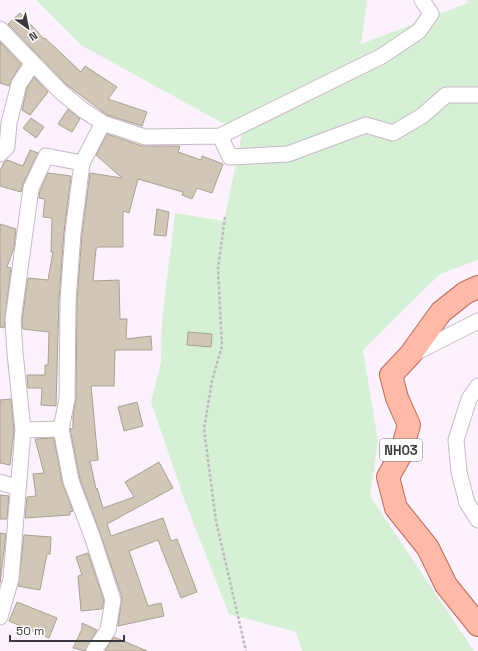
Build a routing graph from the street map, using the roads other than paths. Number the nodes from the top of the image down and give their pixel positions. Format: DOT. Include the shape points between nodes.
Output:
graph roads {
  1 [pos="422,0"];
  2 [pos="0,29"];
  3 [pos="32,63"];
  4 [pos="478,96"];
  5 [pos="103,123"];
  6 [pos="220,136"];
  7 [pos="0,154"];
  8 [pos="82,163"];
  9 [pos="478,287"];
  10 [pos="478,321"];
  11 [pos="410,355"];
  12 [pos="478,386"];
  13 [pos="61,429"];
  14 [pos="23,430"];
  15 [pos="0,482"];
  16 [pos="18,488"];
  17 [pos="478,520"];
  18 [pos="0,617"];
  19 [pos="478,625"];
  20 [pos="94,651"];
  1 -- 6 [label="street" via="431,14 419,31 382,56"];
  2 -- 3 [label="street"];
  3 -- 5 [label="street" via="83,110"];
  3 -- 7 [label="street" via="19,84 9,123 7,147"];
  4 -- 6 [label="street" via="446,95 422,116 393,133 366,125 288,154 230,157"];
  5 -- 6 [label="street" via="146,137"];
  5 -- 8 [label="street"];
  8 -- 13 [label="street" via="68,300 67,400"];
  8 -- 14 [label="street" via="46,156 31,188 13,320"];
  9 -- 11 [label="main road, NH03" via="465,293 441,312"];
  10 -- 11 [label="street"];
  11 -- 19 [label="main road, NH03" via="391,375 397,398 409,425 400,456 388,477 396,508 428,548 446,585"];
  12 -- 17 [label="street" via="469,399 456,440 459,472 467,503"];
  13 -- 14 [label="street"];
  13 -- 20 [label="street" via="71,481 113,600 108,630"];
  14 -- 16 [label="street"];
  15 -- 16 [label="street"];
  16 -- 18 [label="street" via="11,579"];
}
